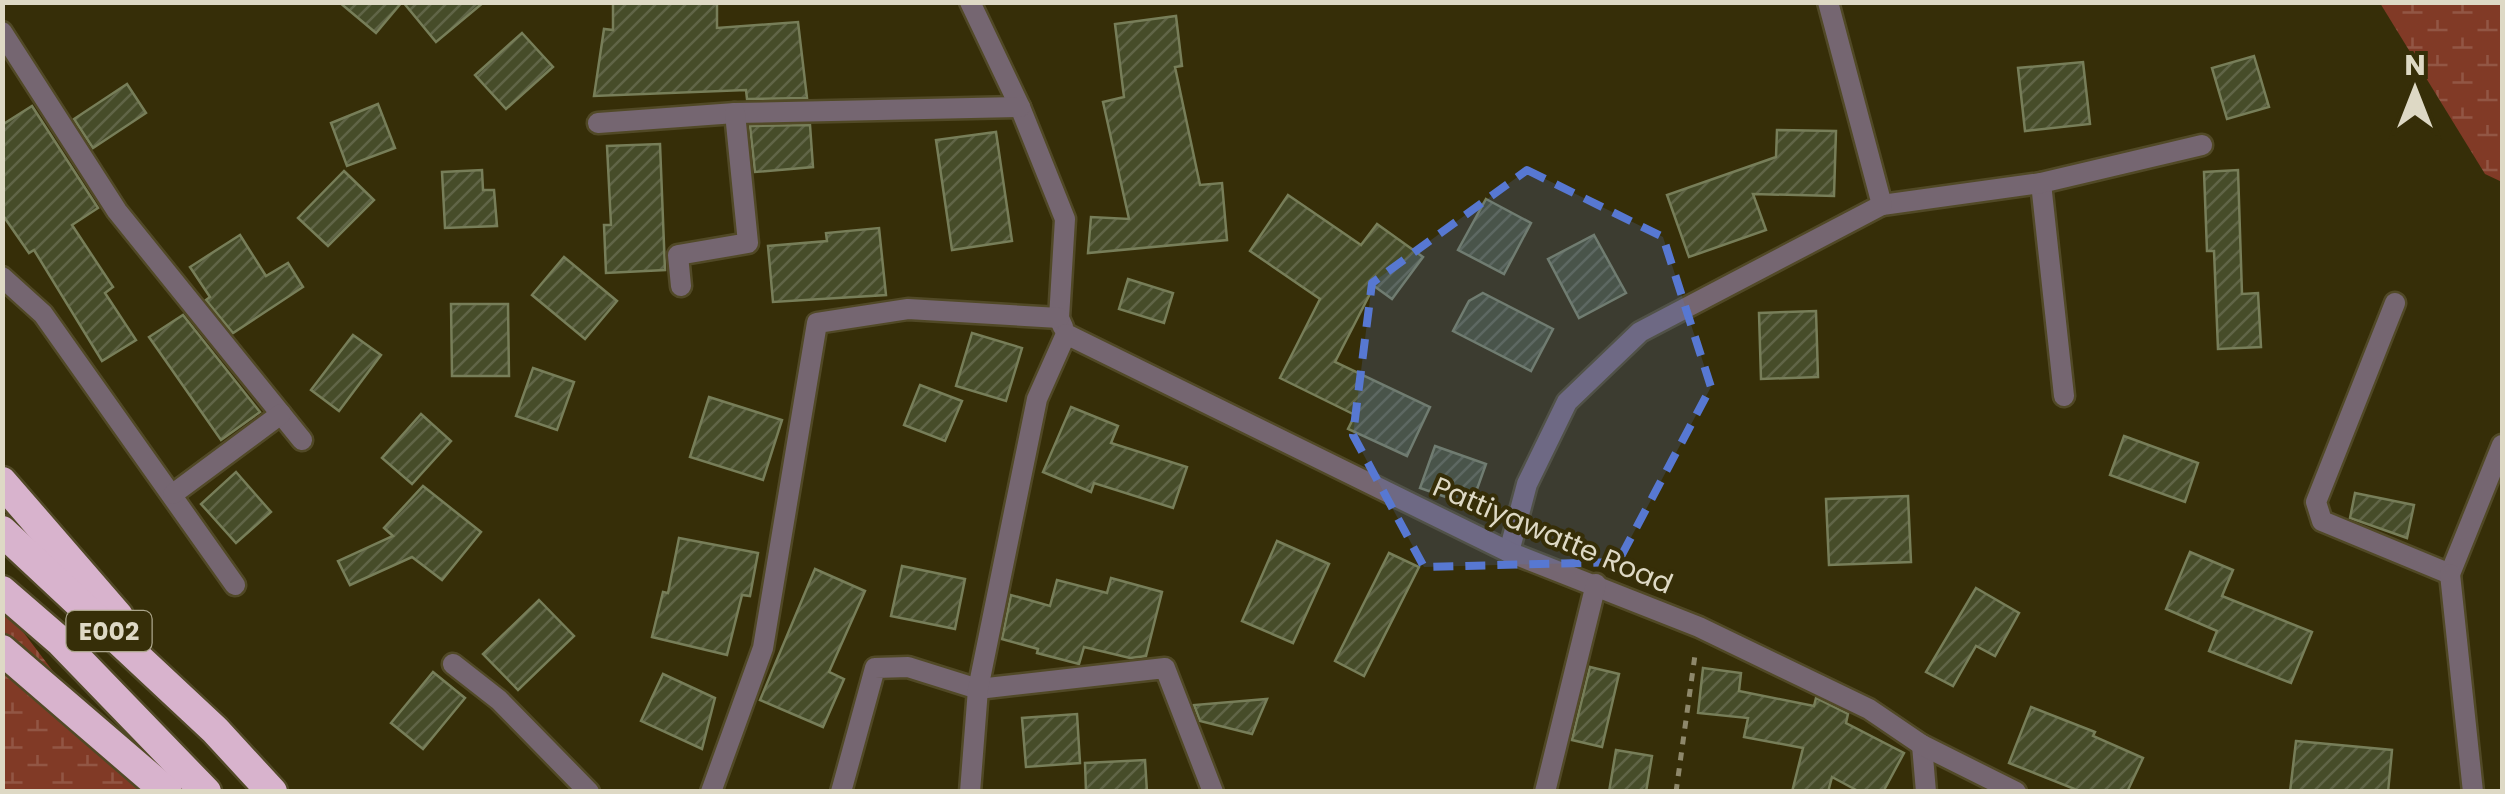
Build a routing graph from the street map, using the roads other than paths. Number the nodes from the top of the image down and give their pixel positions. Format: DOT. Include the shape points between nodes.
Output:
graph roads {
  1 [pos="970,2"];
  2 [pos="1828,2"];
  3 [pos="2,32"];
  4 [pos="1020,107"];
  5 [pos="735,113"];
  6 [pos="598,123"];
  7 [pos="2202,145"];
  8 [pos="2042,184"];
  9 [pos="1882,206"];
  10 [pos="2,277"];
  11 [pos="681,286"];
  12 [pos="2395,303"];
  13 [pos="1062,326"];
  14 [pos="2064,396"];
  15 [pos="282,414"];
  16 [pos="302,440"];
  17 [pos="2502,445"];
  18 [pos="2,482"];
  19 [pos="173,494"];
  20 [pos="2,532"];
  21 [pos="1509,552"];
  22 [pos="2450,574"];
  23 [pos="1596,584"];
  24 [pos="236,585"];
  25 [pos="2,591"];
  26 [pos="2,650"];
  27 [pos="454,664"];
  28 [pos="978,690"];
  29 [pos="216,730"];
  30 [pos="1922,745"];
  31 [pos="167,792"];
  32 [pos="206,792"];
  33 [pos="272,792"];
  34 [pos="589,792"];
  35 [pos="712,792"];
  36 [pos="842,792"];
  37 [pos="970,792"];
  38 [pos="1214,792"];
  39 [pos="1546,792"];
  40 [pos="1926,792"];
  41 [pos="2016,792"];
  42 [pos="2473,792"];
  1 -- 4 [label="street"];
  2 -- 9 [label="street"];
  3 -- 15 [label="street" via="117,210"];
  4 -- 5 [label="street"];
  4 -- 13 [label="street" via="1066,219"];
  5 -- 6 [label="street"];
  5 -- 11 [label="street" via="748,243 678,255"];
  7 -- 8 [label="street"];
  8 -- 9 [label="street"];
  8 -- 14 [label="street"];
  9 -- 21 [label="street" via="1640,332 1567,402 1526,484"];
  10 -- 19 [label="street" via="43,314"];
  12 -- 22 [label="street" via="2316,502 2322,521"];
  13 -- 21 [label="street, Pattiyawatte Road"];
  13 -- 28 [label="street" via="1037,398"];
  13 -- 35 [label="street" via="908,309 817,323 762,648"];
  15 -- 16 [label="street"];
  15 -- 19 [label="street"];
  17 -- 22 [label="street"];
  18 -- 29 [label="highway"];
  19 -- 24 [label="street"];
  20 -- 29 [label="highway, E002"];
  21 -- 23 [label="street, Pattiyawatte Road"];
  22 -- 42 [label="street"];
  23 -- 30 [label="street, Pattiyawatte Road" via="1869,709"];
  23 -- 39 [label="street"];
  25 -- 32 [label="highway, E002" via="61,642"];
  26 -- 31 [label="highway"];
  27 -- 34 [label="street"];
  28 -- 36 [label="street" via="908,668 874,668"];
  28 -- 37 [label="street"];
  28 -- 38 [label="street" via="1165,668"];
  29 -- 33 [label="highway, E002"];
  30 -- 40 [label="street"];
  30 -- 41 [label="street, Pattiyawatte Road"];
}
